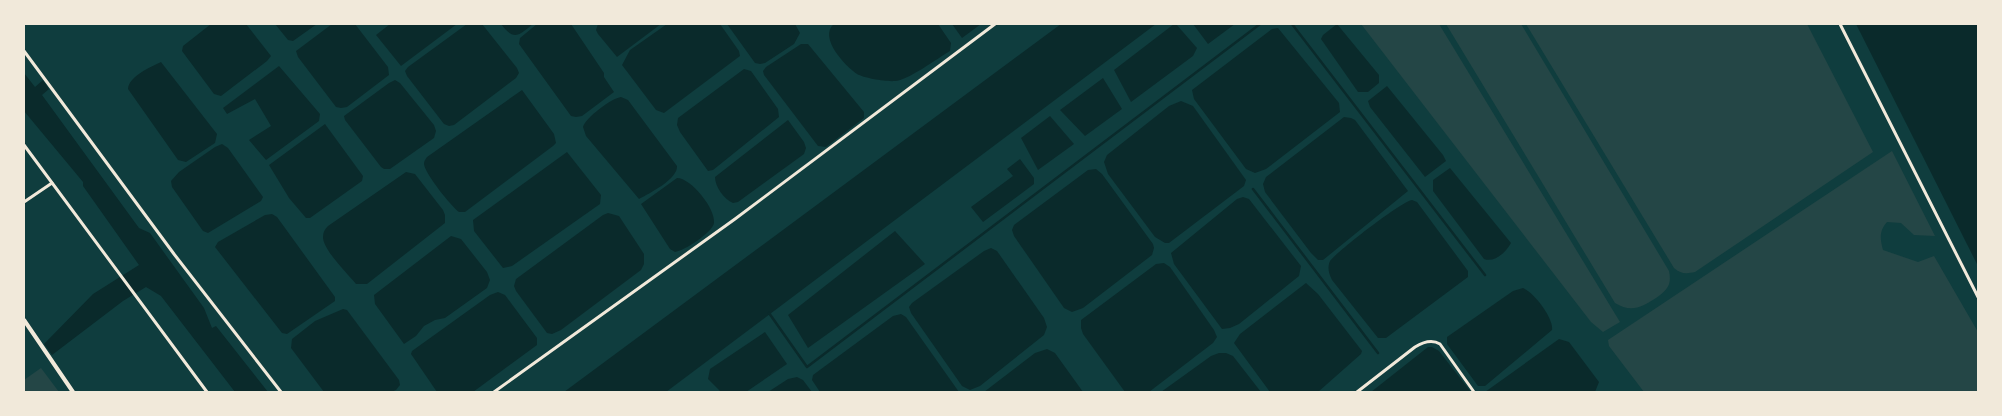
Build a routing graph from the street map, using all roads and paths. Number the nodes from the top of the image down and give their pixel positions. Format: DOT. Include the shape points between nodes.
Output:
graph roads {
  1 [pos="995,24"];
  2 [pos="1840,24"];
  3 [pos="24,51"];
  4 [pos="24,145"];
  5 [pos="52,183"];
  6 [pos="24,202"];
  7 [pos="1978,297"];
  8 [pos="24,320"];
  9 [pos="73,392"];
  10 [pos="207,392"];
  11 [pos="281,392"];
  12 [pos="494,392"];
  13 [pos="1357,392"];
  14 [pos="1474,392"];
  1 -- 12 [label="street" via="735,219"];
  2 -- 7 [label="street"];
  3 -- 11 [label="street"];
  4 -- 5 [label="street"];
  5 -- 6 [label="street"];
  5 -- 10 [label="street"];
  8 -- 9 [label="street"];
  13 -- 14 [label="street" via="1415,347 1434,341 1440,344"];
}
